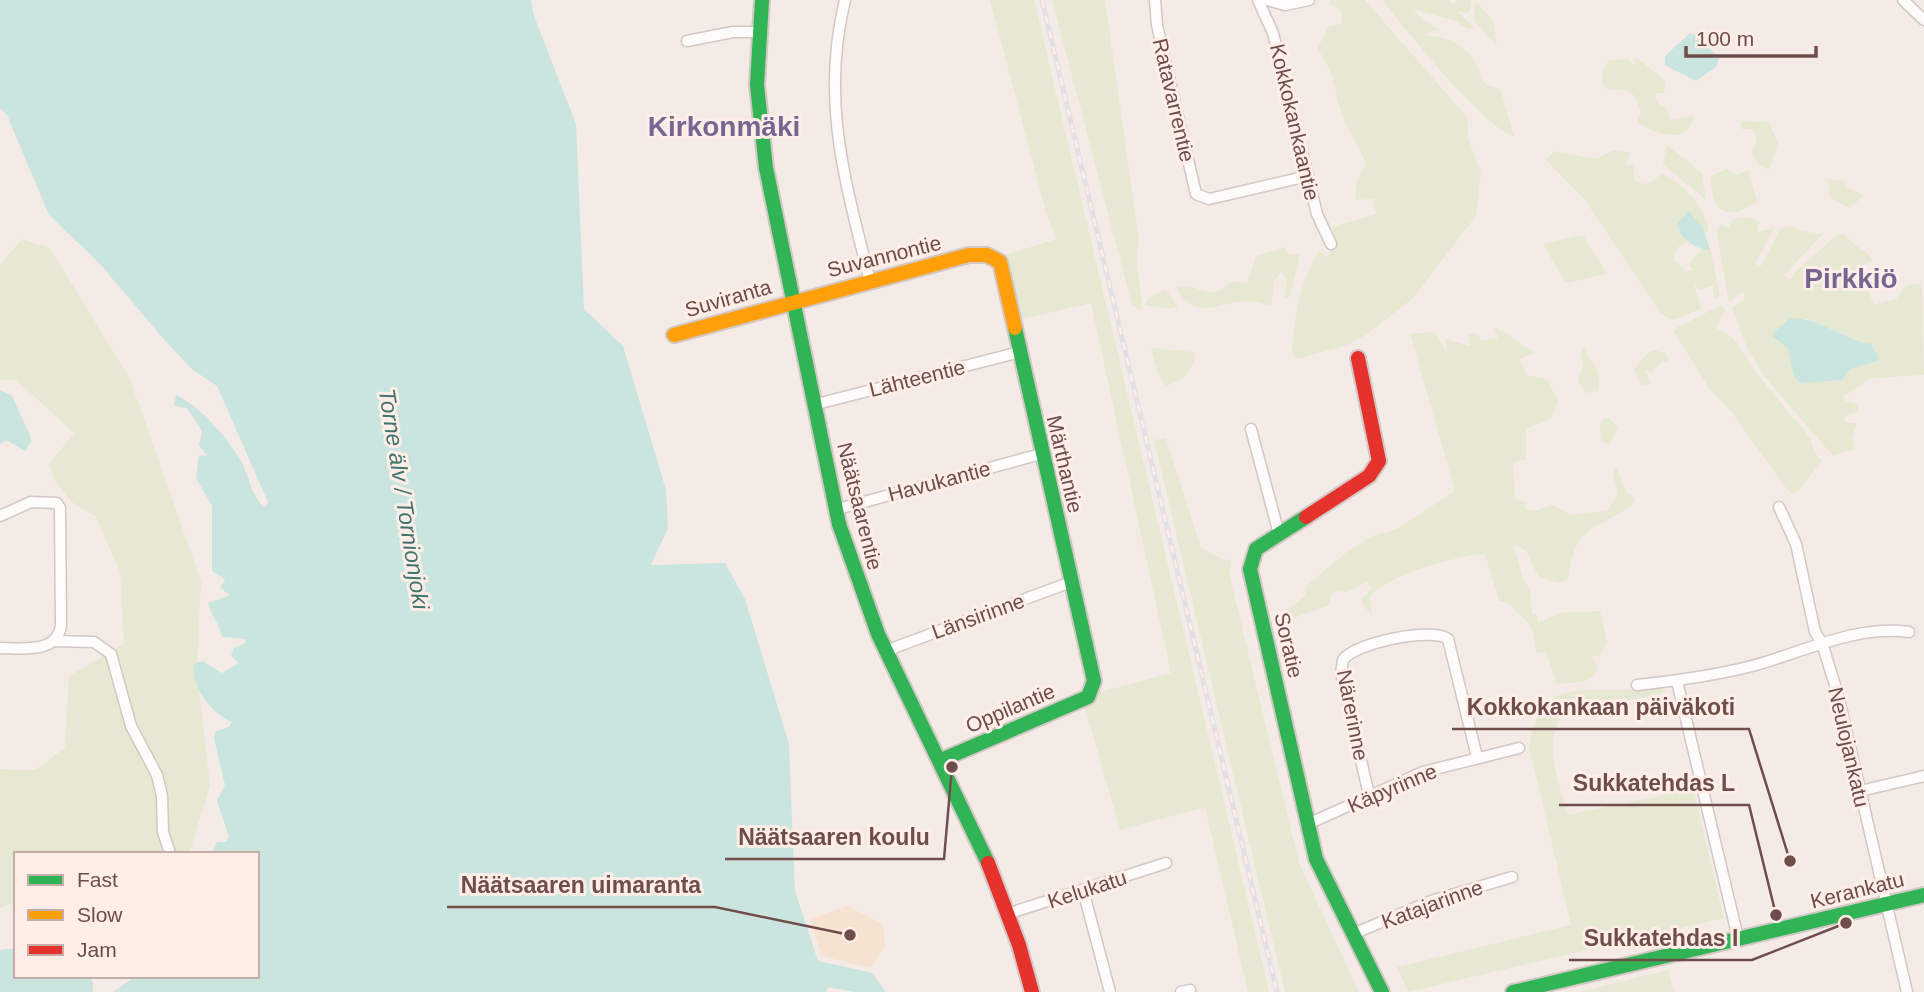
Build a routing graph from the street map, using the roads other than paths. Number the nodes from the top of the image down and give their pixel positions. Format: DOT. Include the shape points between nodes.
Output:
graph roads {
  1 [pos="762,0"];
  2 [pos="845,0"];
  3 [pos="1155,0"];
  4 [pos="1258,0"];
  5 [pos="1267,0"];
  6 [pos="1309,0"];
  7 [pos="1903,0"];
  8 [pos="1924,20"];
  9 [pos="758,32"];
  10 [pos="687,41"];
  11 [pos="1308,176"];
  12 [pos="1331,244"];
  13 [pos="987,255"];
  14 [pos="870,282"];
  15 [pos="793,301"];
  16 [pos="674,335"];
  17 [pos="1020,352"];
  18 [pos="1358,358"];
  19 [pos="813,405"];
  20 [pos="1251,429"];
  21 [pos="1041,454"];
  22 [pos="1779,507"];
  23 [pos="838,509"];
  24 [pos="0,516"];
  25 [pos="1279,534"];
  26 [pos="1071,582"];
  27 [pos="1909,632"];
  28 [pos="54,641"];
  29 [pos="1822,643"];
  30 [pos="0,648"];
  31 [pos="887,653"];
  32 [pos="1676,681"];
  33 [pos="1637,685"];
  34 [pos="1093,689"];
  35 [pos="1519,748"];
  36 [pos="1477,757"];
  37 [pos="940,761"];
  38 [pos="1924,776"];
  39 [pos="1860,791"];
  40 [pos="1369,795"];
  41 [pos="1308,824"];
  42 [pos="169,850"];
  43 [pos="1166,863"];
  44 [pos="1512,877"];
  45 [pos="1083,890"];
  46 [pos="1924,895"];
  47 [pos="1886,904"];
  48 [pos="1007,914"];
  49 [pos="1353,934"];
  50 [pos="1738,938"];
  51 [pos="1032,992"];
  52 [pos="1110,992"];
  53 [pos="1382,992"];
  54 [pos="1513,992"];
  55 [pos="1907,992"];
  1 -- 9 [label="street, Näätsaarentie"];
  2 -- 14 [label="street" via="835,60 835,132"];
  3 -- 11 [label="street, Ratavarrentie" via="1194,189 1209,199"];
  4 -- 11 [label="street, Kokkokankaantie" via="1273,33"];
  5 -- 6 [label="street" via="1285,5"];
  7 -- 8 [label="street"];
  9 -- 10 [label="street"];
  9 -- 15 [label="street, Näätsaarentie" via="757,115 763,164"];
  11 -- 12 [label="street, Kokkokankaantie" via="1317,214"];
  13 -- 14 [label="street, Suvannontie"];
  13 -- 17 [label="street, Märthantie" via="1000,262"];
  14 -- 15 [label="street, Suvannontie"];
  15 -- 16 [label="street, Suviranta"];
  15 -- 19 [label="street, Näätsaarentie"];
  17 -- 19 [label="street, Lähteentie"];
  17 -- 21 [label="street, Märthantie"];
  18 -- 25 [label="street, Soratie" via="1379,450 1376,469"];
  19 -- 23 [label="street, Näätsaarentie"];
  20 -- 25 [label="street"];
  21 -- 23 [label="street, Havukantie"];
  21 -- 26 [label="street, Märthantie"];
  22 -- 29 [label="street, Neulojankatu" via="1796,544 1815,632"];
  23 -- 31 [label="street, Näätsaarentie" via="857,579"];
  24 -- 28 [label="street" via="31,502 52,500 60,508 61,624"];
  25 -- 41 [label="street, Soratie" via="1256,549 1250,569"];
  26 -- 31 [label="street, Länsirinne"];
  26 -- 34 [label="street, Märthantie"];
  27 -- 29 [label="street" via="1894,630"];
  28 -- 30 [label="street" via="39,647"];
  28 -- 42 [label="street" via="94,642 111,654 131,726 157,775"];
  29 -- 32 [label="street" via="1749,667"];
  29 -- 39 [label="street, Neulojankatu"];
  31 -- 37 [label="street, Näätsaarentie"];
  32 -- 33 [label="street"];
  32 -- 50 [label="street"];
  34 -- 37 [label="street, Oppilantie" via="1088,697"];
  35 -- 36 [label="street, Käpyrinne"];
  36 -- 40 [label="street, Käpyrinne" via="1423,772"];
  36 -- 40 [label="street, Närerinne" via="1453,651 1445,636 1426,632 1356,649 1343,660 1341,673"];
  37 -- 48 [label="street, Näätsaarentie"];
  38 -- 39 [label="street"];
  39 -- 47 [label="street, Neulojankatu"];
  40 -- 41 [label="street, Käpyrinne"];
  41 -- 49 [label="street, Soratie" via="1316,859"];
  43 -- 45 [label="street, Kelukatu"];
  44 -- 49 [label="street, Katajarinne" via="1431,901"];
  45 -- 48 [label="street, Kelukatu"];
  45 -- 52 [label="street"];
  46 -- 47 [label="street, Kerankatu"];
  47 -- 50 [label="street, Kerankatu"];
  47 -- 55 [label="street, Neulojankatu"];
  48 -- 51 [label="street, Näätsaarentie"];
  49 -- 53 [label="street, Soratie"];
  50 -- 54 [label="street, Kerankatu"];
}
